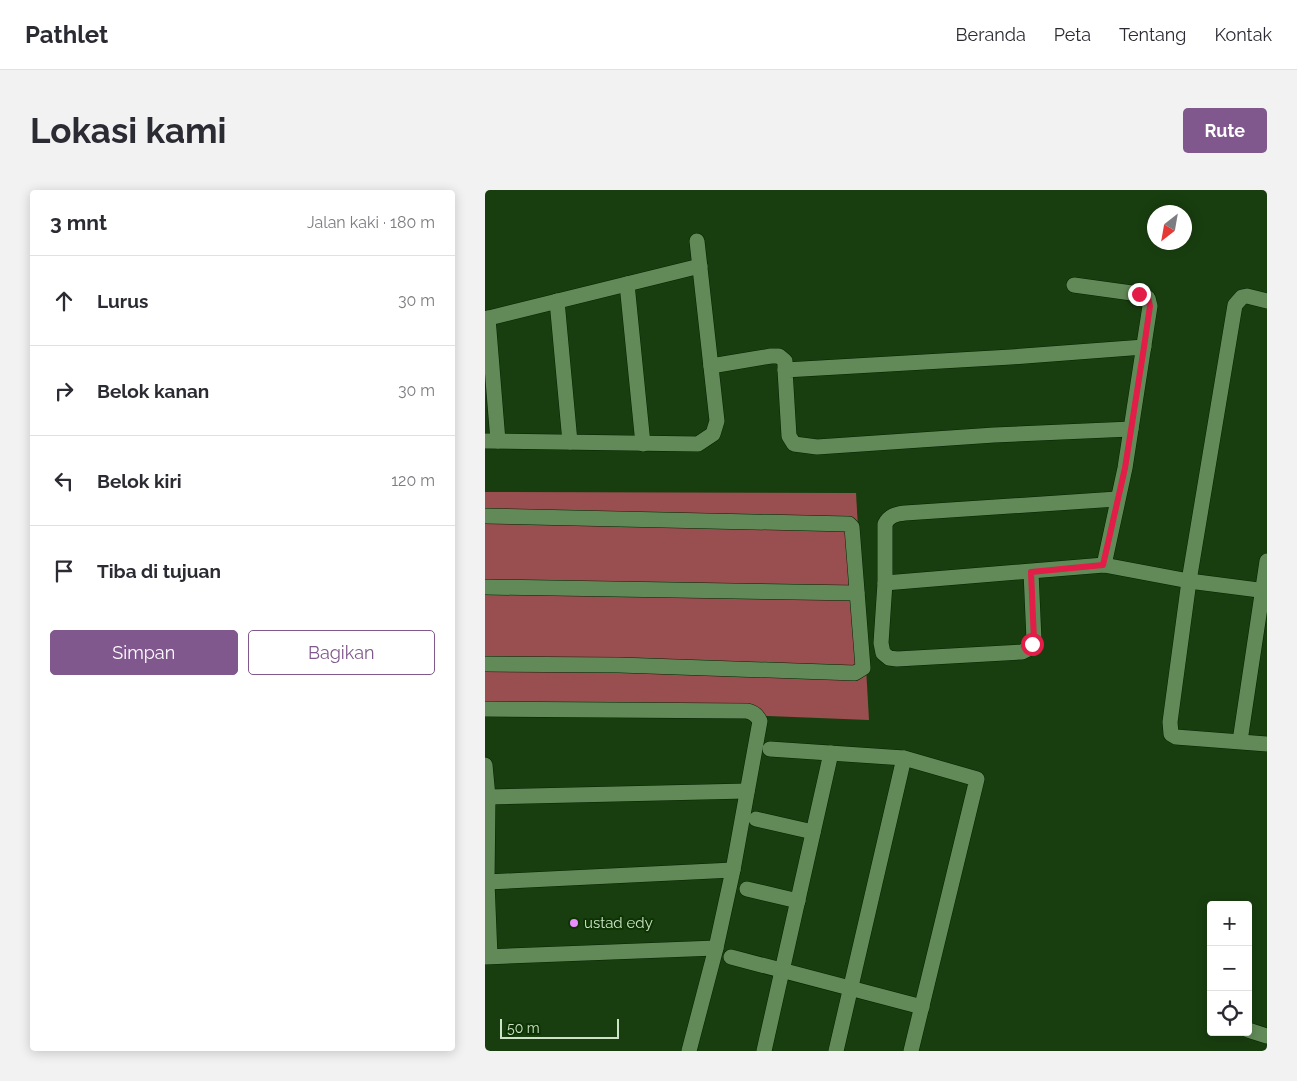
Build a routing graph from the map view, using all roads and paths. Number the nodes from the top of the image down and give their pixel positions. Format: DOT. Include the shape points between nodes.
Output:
graph roads {
  1 [pos="697,241"];
  2 [pos="700,266"];
  3 [pos="627,284"];
  4 [pos="1074,286"];
  5 [pos="557,301"];
  6 [pos="1267,301"];
  7 [pos="486,318"];
  8 [pos="1144,347"];
  9 [pos="711,366"];
  10 [pos="785,370"];
  11 [pos="1131,429"];
  12 [pos="492,441"];
  13 [pos="570,442"];
  14 [pos="643,444"];
  15 [pos="1117,499"];
  16 [pos="485,516"];
  17 [pos="1267,561"];
  18 [pos="1103,565"];
  19 [pos="1031,572"];
  20 [pos="1189,581"];
  21 [pos="885,583"];
  22 [pos="485,587"];
  23 [pos="1265,591"];
  24 [pos="857,593"];
  25 [pos="485,664"];
  26 [pos="485,710"];
  27 [pos="1240,741"];
  28 [pos="1267,744"];
  29 [pos="769,749"];
  30 [pos="831,754"];
  31 [pos="904,758"];
  32 [pos="485,765"];
  33 [pos="747,791"];
  34 [pos="488,797"];
  35 [pos="756,819"];
  36 [pos="813,832"];
  37 [pos="733,870"];
  38 [pos="487,882"];
  39 [pos="747,889"];
  40 [pos="798,901"];
  41 [pos="716,948"];
  42 [pos="488,956"];
  43 [pos="731,957"];
  44 [pos="783,970"];
  45 [pos="852,989"];
  46 [pos="922,1006"];
  47 [pos="1252,1031"];
  48 [pos="1267,1036"];
  49 [pos="689,1051"];
  50 [pos="764,1051"];
  51 [pos="837,1051"];
  52 [pos="911,1051"];
  1 -- 2 [label="street"];
  2 -- 3 [label="street"];
  2 -- 9 [label="street"];
  3 -- 5 [label="street"];
  3 -- 14 [label="street"];
  4 -- 8 [label="street" via="1139,294 1148,298 1150,306"];
  5 -- 7 [label="street"];
  5 -- 13 [label="street"];
  6 -- 20 [label="street" via="1247,296 1241,297 1235,305"];
  7 -- 12 [label="street"];
  8 -- 10 [label="street"];
  8 -- 11 [label="street"];
  9 -- 10 [label="street" via="779,356 785,361"];
  9 -- 14 [label="street" via="717,421 713,434 698,444"];
  10 -- 11 [label="street" via="789,436 794,444 803,446"];
  11 -- 15 [label="street"];
  12 -- 13 [label="street"];
  13 -- 14 [label="street"];
  15 -- 18 [label="street"];
  15 -- 21 [label="street" via="896,514 885,524"];
  16 -- 24 [label="street" via="844,523 852,527"];
  17 -- 23 [label="street"];
  18 -- 19 [label="street"];
  18 -- 20 [label="street"];
  19 -- 21 [label="street"];
  19 -- 21 [label="street" via="1034,640 1022,652 889,658 883,653 881,643"];
  20 -- 23 [label="street"];
  20 -- 27 [label="street" via="1171,734 1183,739"];
  22 -- 24 [label="street"];
  23 -- 27 [label="street"];
  24 -- 25 [label="street" via="863,668 855,673"];
  26 -- 33 [label="street" via="753,712 760,721"];
  27 -- 28 [label="street"];
  29 -- 30 [label="street"];
  30 -- 31 [label="street"];
  30 -- 36 [label="street"];
  31 -- 45 [label="street"];
  31 -- 46 [label="street" via="977,779"];
  32 -- 34 [label="street"];
  33 -- 34 [label="street"];
  33 -- 37 [label="street"];
  34 -- 38 [label="street"];
  35 -- 36 [label="street"];
  36 -- 40 [label="street"];
  37 -- 38 [label="street"];
  37 -- 41 [label="street"];
  38 -- 42 [label="street"];
  39 -- 40 [label="street"];
  40 -- 44 [label="street"];
  41 -- 42 [label="street"];
  41 -- 49 [label="street"];
  43 -- 44 [label="street"];
  44 -- 45 [label="street"];
  44 -- 50 [label="street"];
  45 -- 46 [label="street"];
  45 -- 51 [label="street"];
  46 -- 52 [label="street"];
  47 -- 48 [label="street"];
}
